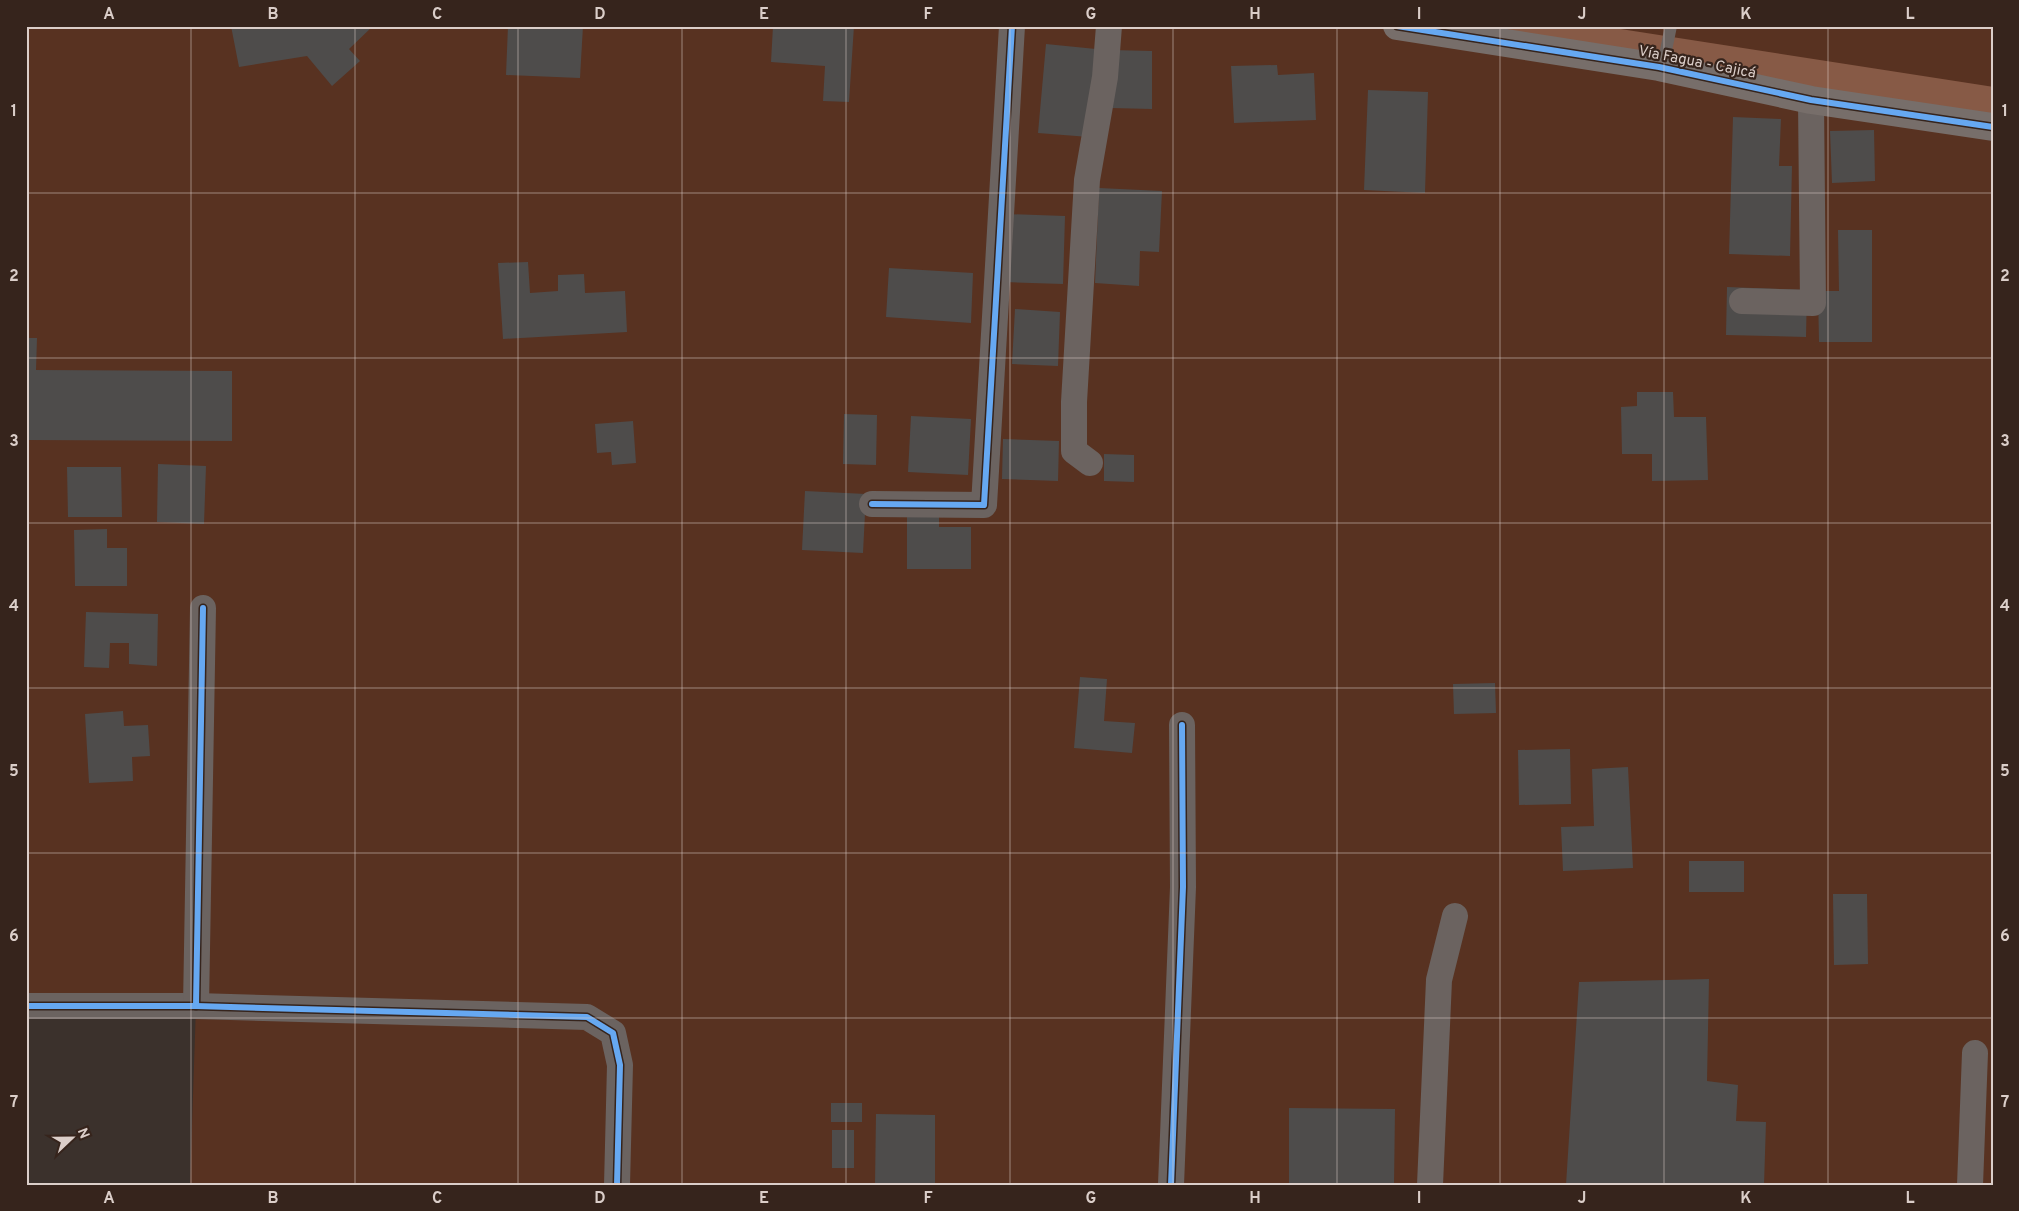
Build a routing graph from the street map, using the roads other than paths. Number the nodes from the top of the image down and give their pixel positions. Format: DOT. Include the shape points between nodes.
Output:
graph roads {
  1 [pos="1012,26"];
  2 [pos="1109,26"];
  3 [pos="1397,26"];
  4 [pos="1671,26"];
  5 [pos="1659,67"];
  6 [pos="1811,100"];
  7 [pos="1993,127"];
  8 [pos="1742,301"];
  9 [pos="1090,463"];
  10 [pos="872,504"];
  11 [pos="203,608"];
  12 [pos="1182,725"];
  13 [pos="1455,916"];
  14 [pos="26,1006"];
  15 [pos="196,1006"];
  16 [pos="1975,1052"];
  17 [pos="617,1185"];
  18 [pos="1171,1185"];
  19 [pos="1430,1185"];
  20 [pos="1970,1185"];
  1 -- 10 [label="street" via="984,505"];
  2 -- 9 [label="street" via="1105,77 1087,180 1074,402 1074,451"];
  3 -- 5 [label="street, Vía Fagua - Cajicá"];
  4 -- 5 [label="lane"];
  5 -- 6 [label="street, Vía Fagua - Cajicá"];
  6 -- 7 [label="street, Vía Fagua - Cajicá"];
  6 -- 8 [label="street" via="1813,303"];
  11 -- 15 [label="street"];
  12 -- 18 [label="street" via="1183,888"];
  13 -- 19 [label="street" via="1439,980"];
  14 -- 15 [label="street"];
  15 -- 17 [label="street" via="587,1016 613,1033 620,1065"];
  16 -- 20 [label="street"];
}
